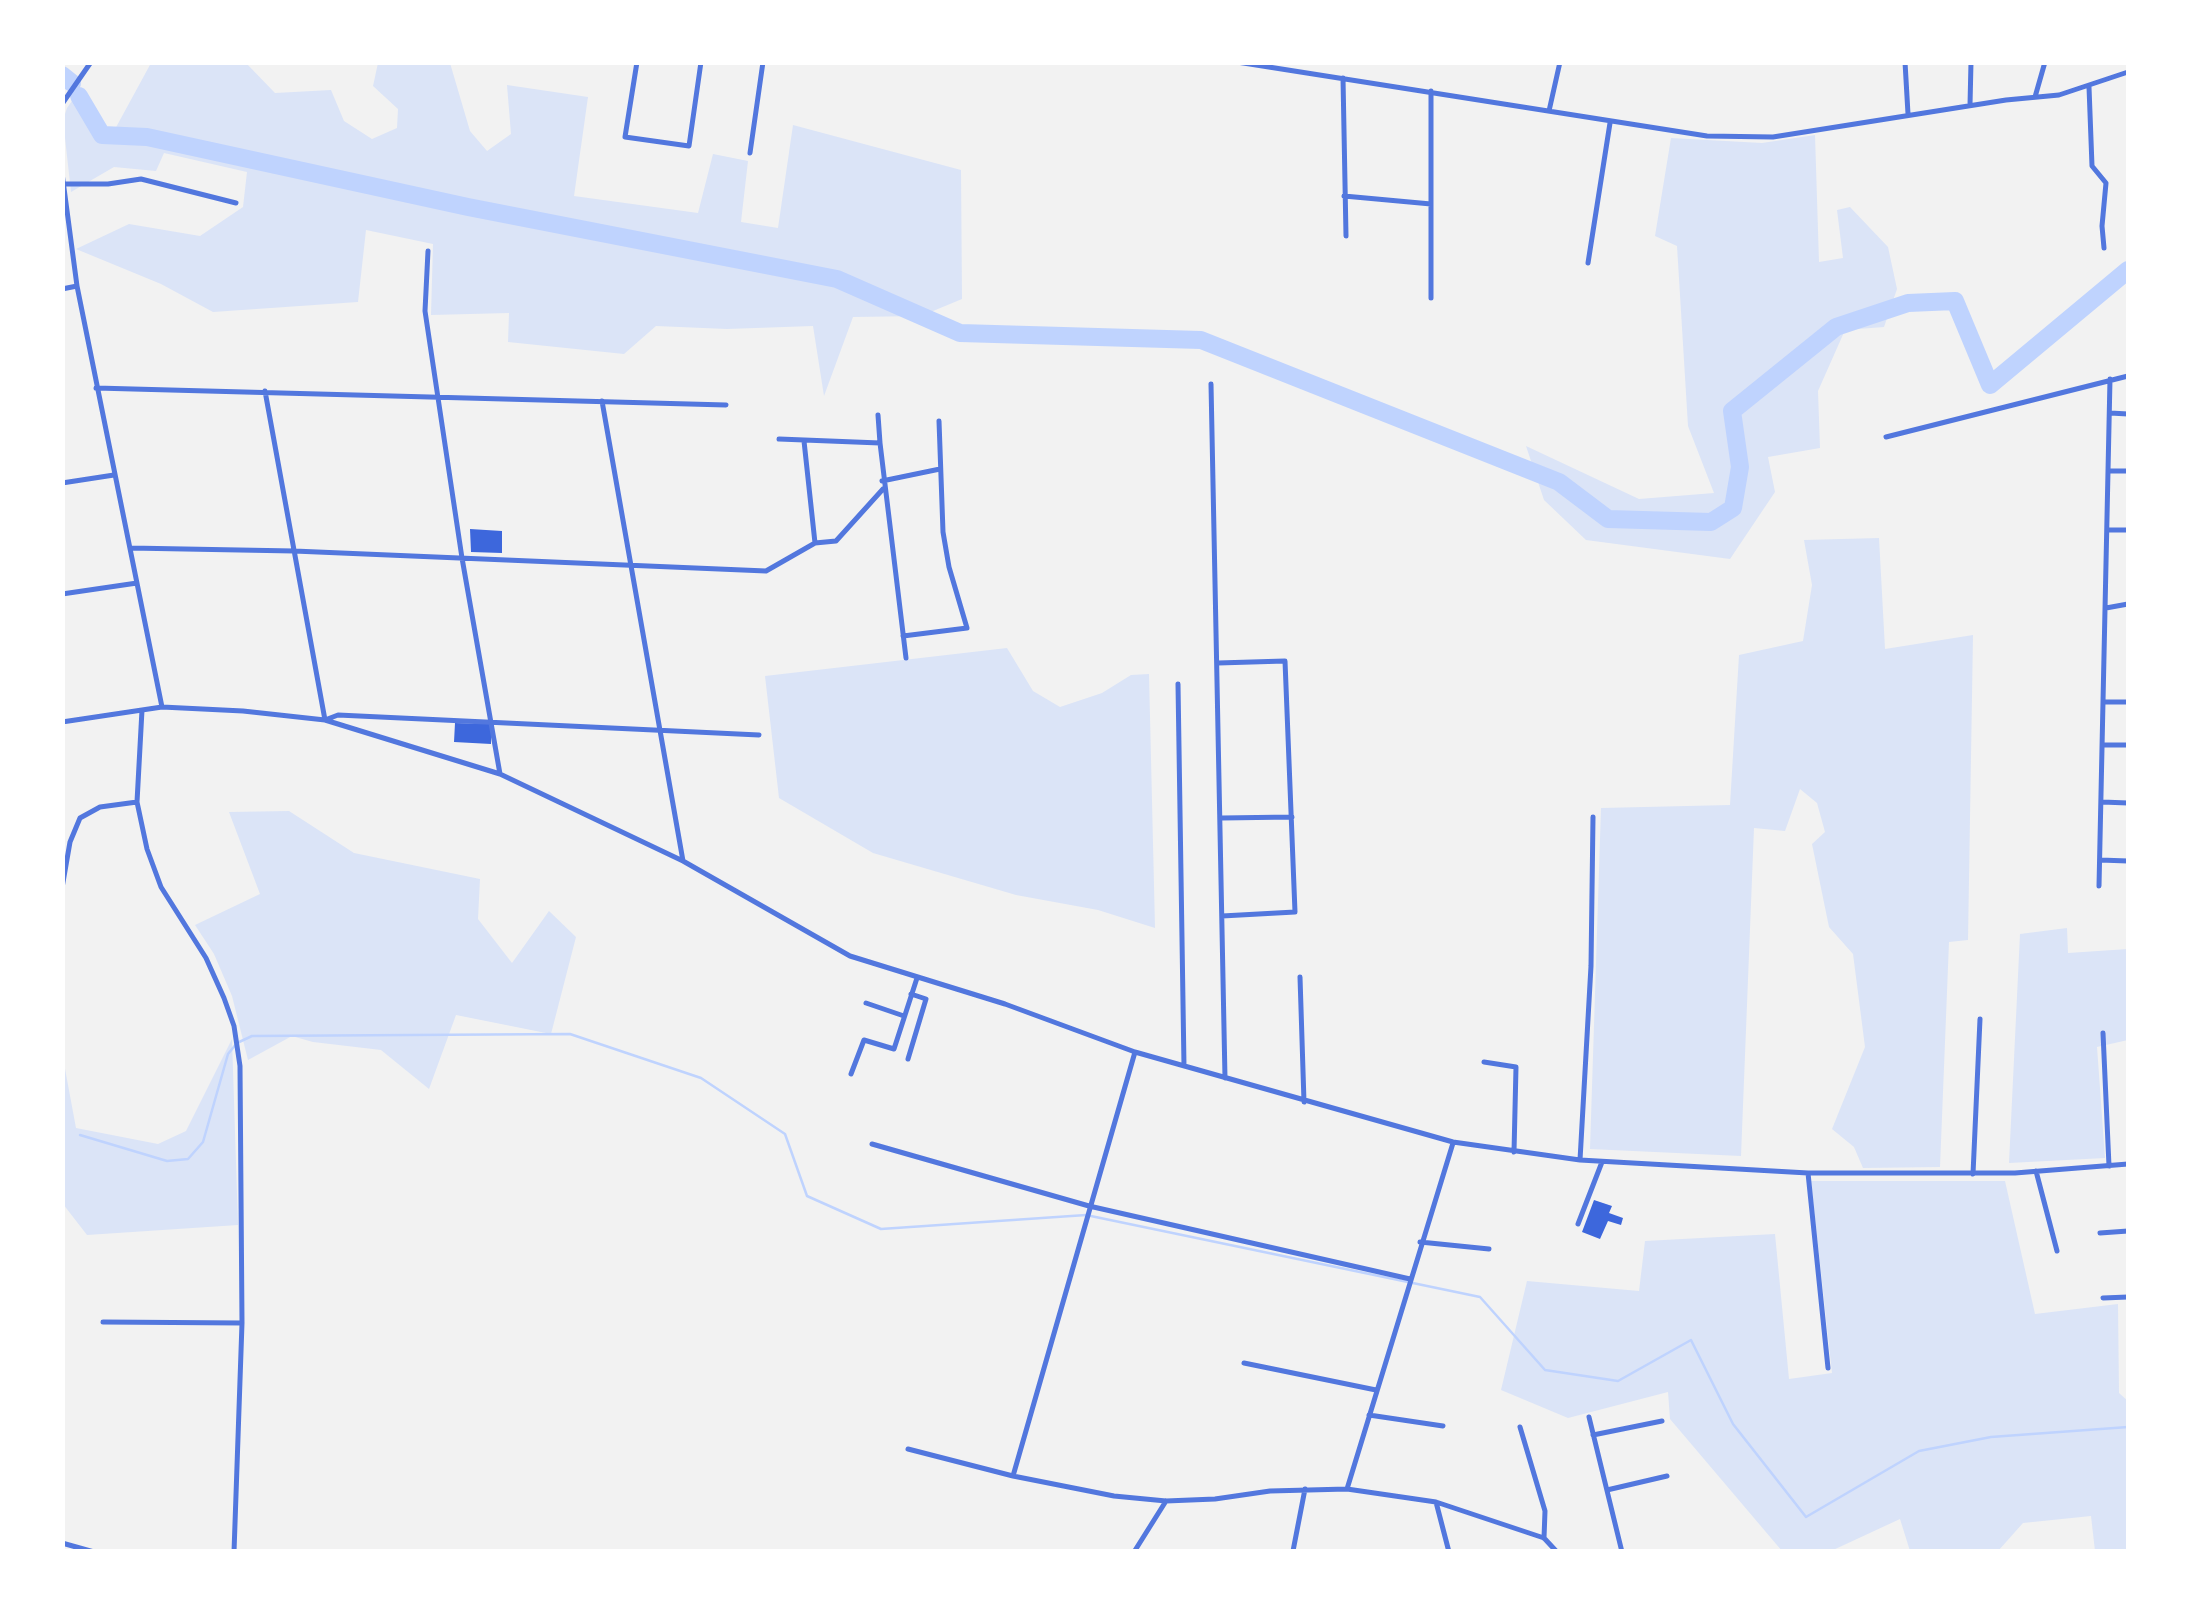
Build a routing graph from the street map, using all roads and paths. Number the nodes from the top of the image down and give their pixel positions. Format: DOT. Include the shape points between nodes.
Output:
graph roads {
  1 [pos="91,62"];
  2 [pos="638,62"];
  3 [pos="701,62"];
  4 [pos="763,62"];
  5 [pos="1237,62"];
  6 [pos="1560,62"];
  7 [pos="1905,62"];
  8 [pos="1971,62"];
  9 [pos="2045,62"];
  10 [pos="2128,72"];
  11 [pos="1342,78"];
  12 [pos="2089,87"];
  13 [pos="1431,91"];
  14 [pos="2035,97"];
  15 [pos="62,104"];
  16 [pos="1970,106"];
  17 [pos="1549,112"];
  18 [pos="1908,114"];
  19 [pos="1610,122"];
  20 [pos="750,154"];
  21 [pos="62,172"];
  22 [pos="63,184"];
  23 [pos="1343,196"];
  24 [pos="236,203"];
  25 [pos="1430,204"];
  26 [pos="1346,236"];
  27 [pos="2104,248"];
  28 [pos="428,250"];
  29 [pos="1588,263"];
  30 [pos="76,286"];
  31 [pos="62,290"];
  32 [pos="1431,298"];
  33 [pos="2128,376"];
  34 [pos="2110,379"];
  35 [pos="1211,384"];
  36 [pos="96,388"];
  37 [pos="265,391"];
  38 [pos="437,396"];
  39 [pos="602,401"];
  40 [pos="726,405"];
  41 [pos="2110,413"];
  42 [pos="878,414"];
  43 [pos="2128,414"];
  44 [pos="938,421"];
  45 [pos="1886,436"];
  46 [pos="779,438"];
  47 [pos="804,440"];
  48 [pos="880,444"];
  49 [pos="940,469"];
  50 [pos="2109,470"];
  51 [pos="2128,471"];
  52 [pos="114,475"];
  53 [pos="882,481"];
  54 [pos="62,483"];
  55 [pos="883,490"];
  56 [pos="2108,530"];
  57 [pos="2128,530"];
  58 [pos="814,542"];
  59 [pos="130,548"];
  60 [pos="294,551"];
  61 [pos="462,558"];
  62 [pos="633,567"];
  63 [pos="137,583"];
  64 [pos="62,594"];
  65 [pos="2128,604"];
  66 [pos="2106,608"];
  67 [pos="903,636"];
  68 [pos="906,658"];
  69 [pos="1218,662"];
  70 [pos="1178,684"];
  71 [pos="2104,702"];
  72 [pos="2128,702"];
  73 [pos="162,707"];
  74 [pos="142,710"];
  75 [pos="325,720"];
  76 [pos="62,722"];
  77 [pos="492,722"];
  78 [pos="660,730"];
  79 [pos="759,735"];
  80 [pos="2103,744"];
  81 [pos="2128,745"];
  82 [pos="500,774"];
  83 [pos="137,802"];
  84 [pos="2102,802"];
  85 [pos="2128,803"];
  86 [pos="1292,817"];
  87 [pos="1592,817"];
  88 [pos="1222,818"];
  89 [pos="683,860"];
  90 [pos="2100,860"];
  91 [pos="2128,861"];
  92 [pos="2098,886"];
  93 [pos="62,888"];
  94 [pos="1222,916"];
  95 [pos="1300,976"];
  96 [pos="917,978"];
  97 [pos="912,994"];
  98 [pos="866,1003"];
  99 [pos="904,1016"];
  100 [pos="1980,1019"];
  101 [pos="2103,1034"];
  102 [pos="1135,1052"];
  103 [pos="908,1059"];
  104 [pos="1484,1062"];
  105 [pos="1184,1066"];
  106 [pos="852,1074"];
  107 [pos="1225,1078"];
  108 [pos="1304,1102"];
  109 [pos="1453,1142"];
  110 [pos="872,1144"];
  111 [pos="1514,1152"];
  112 [pos="1580,1160"];
  113 [pos="1602,1162"];
  114 [pos="2128,1164"];
  115 [pos="2109,1166"];
  116 [pos="2036,1171"];
  117 [pos="1808,1173"];
  118 [pos="1973,1174"];
  119 [pos="1088,1206"];
  120 [pos="1578,1224"];
  121 [pos="2128,1231"];
  122 [pos="2100,1233"];
  123 [pos="1420,1242"];
  124 [pos="1489,1249"];
  125 [pos="2057,1251"];
  126 [pos="1410,1279"];
  127 [pos="2128,1297"];
  128 [pos="2103,1298"];
  129 [pos="103,1322"];
  130 [pos="242,1323"];
  131 [pos="1244,1363"];
  132 [pos="1828,1368"];
  133 [pos="1376,1390"];
  134 [pos="1369,1415"];
  135 [pos="1589,1417"];
  136 [pos="1662,1421"];
  137 [pos="1443,1426"];
  138 [pos="1520,1427"];
  139 [pos="1593,1435"];
  140 [pos="908,1449"];
  141 [pos="1013,1476"];
  142 [pos="1667,1476"];
  143 [pos="1305,1489"];
  144 [pos="1346,1489"];
  145 [pos="1606,1490"];
  146 [pos="1166,1501"];
  147 [pos="1436,1502"];
  148 [pos="1544,1538"];
  149 [pos="62,1543"];
  150 [pos="1293,1551"];
  151 [pos="94,1552"];
  152 [pos="234,1552"];
  153 [pos="1134,1552"];
  154 [pos="1449,1552"];
  155 [pos="1558,1552"];
  156 [pos="1622,1552"];
  1 -- 15 [label="street"];
  2 -- 3 [label="street" via="625,137 690,146"];
  4 -- 20 [label="street"];
  5 -- 11 [label="street"];
  6 -- 17 [label="street"];
  7 -- 18 [label="street"];
  8 -- 16 [label="street"];
  9 -- 14 [label="street"];
  10 -- 12 [label="street"];
  11 -- 13 [label="street"];
  11 -- 23 [label="street"];
  12 -- 14 [label="street"];
  12 -- 27 [label="street" via="2092,166 2106,182"];
  13 -- 17 [label="street"];
  13 -- 25 [label="street"];
  14 -- 16 [label="street"];
  16 -- 18 [label="street"];
  17 -- 19 [label="street"];
  18 -- 19 [label="street" via="1773,137 1707,136"];
  19 -- 29 [label="street"];
  21 -- 22 [label="street"];
  22 -- 24 [label="street" via="141,179"];
  22 -- 30 [label="street"];
  23 -- 25 [label="street"];
  23 -- 26 [label="street"];
  25 -- 32 [label="street"];
  28 -- 38 [label="street" via="425,311"];
  30 -- 31 [label="street"];
  30 -- 36 [label="street"];
  33 -- 34 [label="street"];
  34 -- 41 [label="street"];
  34 -- 45 [label="street"];
  35 -- 69 [label="street"];
  36 -- 37 [label="street"];
  36 -- 52 [label="street"];
  37 -- 38 [label="street"];
  37 -- 60 [label="street"];
  38 -- 39 [label="street"];
  38 -- 61 [label="street"];
  39 -- 40 [label="street"];
  39 -- 62 [label="street"];
  41 -- 43 [label="street"];
  41 -- 50 [label="street"];
  42 -- 48 [label="street"];
  44 -- 49 [label="street"];
  46 -- 47 [label="street"];
  47 -- 48 [label="street"];
  47 -- 58 [label="street"];
  48 -- 53 [label="street"];
  49 -- 53 [label="street"];
  49 -- 67 [label="street" via="943,532 967,628"];
  50 -- 51 [label="street"];
  50 -- 56 [label="street"];
  52 -- 54 [label="street"];
  52 -- 59 [label="street"];
  53 -- 55 [label="street"];
  55 -- 58 [label="street" via="836,541"];
  55 -- 67 [label="street"];
  56 -- 57 [label="street"];
  56 -- 66 [label="street"];
  58 -- 62 [label="street" via="766,571"];
  59 -- 60 [label="street"];
  59 -- 63 [label="street"];
  60 -- 61 [label="street"];
  60 -- 75 [label="street"];
  61 -- 62 [label="street"];
  61 -- 77 [label="street"];
  62 -- 78 [label="street"];
  63 -- 64 [label="street"];
  63 -- 73 [label="street"];
  65 -- 66 [label="street"];
  66 -- 71 [label="street"];
  67 -- 68 [label="street"];
  69 -- 86 [label="street" via="1286,661"];
  69 -- 88 [label="street"];
  70 -- 105 [label="street"];
  71 -- 72 [label="street"];
  71 -- 80 [label="street"];
  73 -- 74 [label="street"];
  73 -- 75 [label="street"];
  74 -- 76 [label="street"];
  74 -- 83 [label="street"];
  75 -- 77 [label="street" via="338,715"];
  75 -- 82 [label="street"];
  77 -- 78 [label="street"];
  77 -- 82 [label="street"];
  78 -- 79 [label="street"];
  78 -- 89 [label="street"];
  80 -- 81 [label="street"];
  80 -- 84 [label="street"];
  82 -- 89 [label="street"];
  83 -- 93 [label="street" via="100,806 80,818"];
  83 -- 130 [label="street" via="153,868 206,958 234,1026"];
  84 -- 85 [label="street"];
  84 -- 90 [label="street"];
  86 -- 88 [label="street"];
  86 -- 94 [label="street" via="1295,912"];
  87 -- 112 [label="street"];
  88 -- 94 [label="street"];
  89 -- 96 [label="street" via="850,956"];
  90 -- 91 [label="street"];
  90 -- 92 [label="street"];
  94 -- 107 [label="street"];
  95 -- 108 [label="street"];
  96 -- 97 [label="street"];
  96 -- 102 [label="street"];
  97 -- 99 [label="street"];
  97 -- 103 [label="street" via="926,999"];
  98 -- 99 [label="street"];
  99 -- 106 [label="street" via="894,1049 864,1040"];
  100 -- 118 [label="street"];
  101 -- 115 [label="street"];
  102 -- 105 [label="street"];
  102 -- 119 [label="street"];
  104 -- 111 [label="street" via="1518,1070"];
  105 -- 107 [label="street"];
  107 -- 108 [label="street"];
  108 -- 109 [label="street"];
  109 -- 111 [label="street"];
  109 -- 123 [label="street"];
  110 -- 119 [label="street"];
  111 -- 112 [label="street"];
  112 -- 113 [label="street"];
  113 -- 117 [label="street"];
  113 -- 120 [label="street"];
  114 -- 115 [label="street"];
  115 -- 116 [label="street"];
  116 -- 118 [label="street"];
  116 -- 125 [label="street"];
  117 -- 118 [label="street"];
  117 -- 132 [label="street"];
  119 -- 126 [label="street"];
  119 -- 141 [label="street"];
  121 -- 122 [label="street"];
  123 -- 124 [label="street"];
  123 -- 126 [label="street"];
  126 -- 133 [label="street"];
  127 -- 128 [label="street"];
  129 -- 130 [label="street"];
  130 -- 152 [label="street"];
  131 -- 133 [label="street"];
  133 -- 134 [label="street"];
  134 -- 137 [label="street"];
  134 -- 144 [label="street"];
  135 -- 139 [label="street"];
  136 -- 139 [label="street"];
  138 -- 148 [label="street" via="1546,1511"];
  139 -- 145 [label="street"];
  140 -- 141 [label="street"];
  141 -- 146 [label="street"];
  142 -- 145 [label="street"];
  143 -- 144 [label="street"];
  143 -- 146 [label="street"];
  143 -- 150 [label="street"];
  144 -- 147 [label="street"];
  145 -- 156 [label="street"];
  146 -- 153 [label="street"];
  147 -- 148 [label="street"];
  147 -- 154 [label="street"];
  148 -- 155 [label="street"];
  149 -- 151 [label="street"];
}
